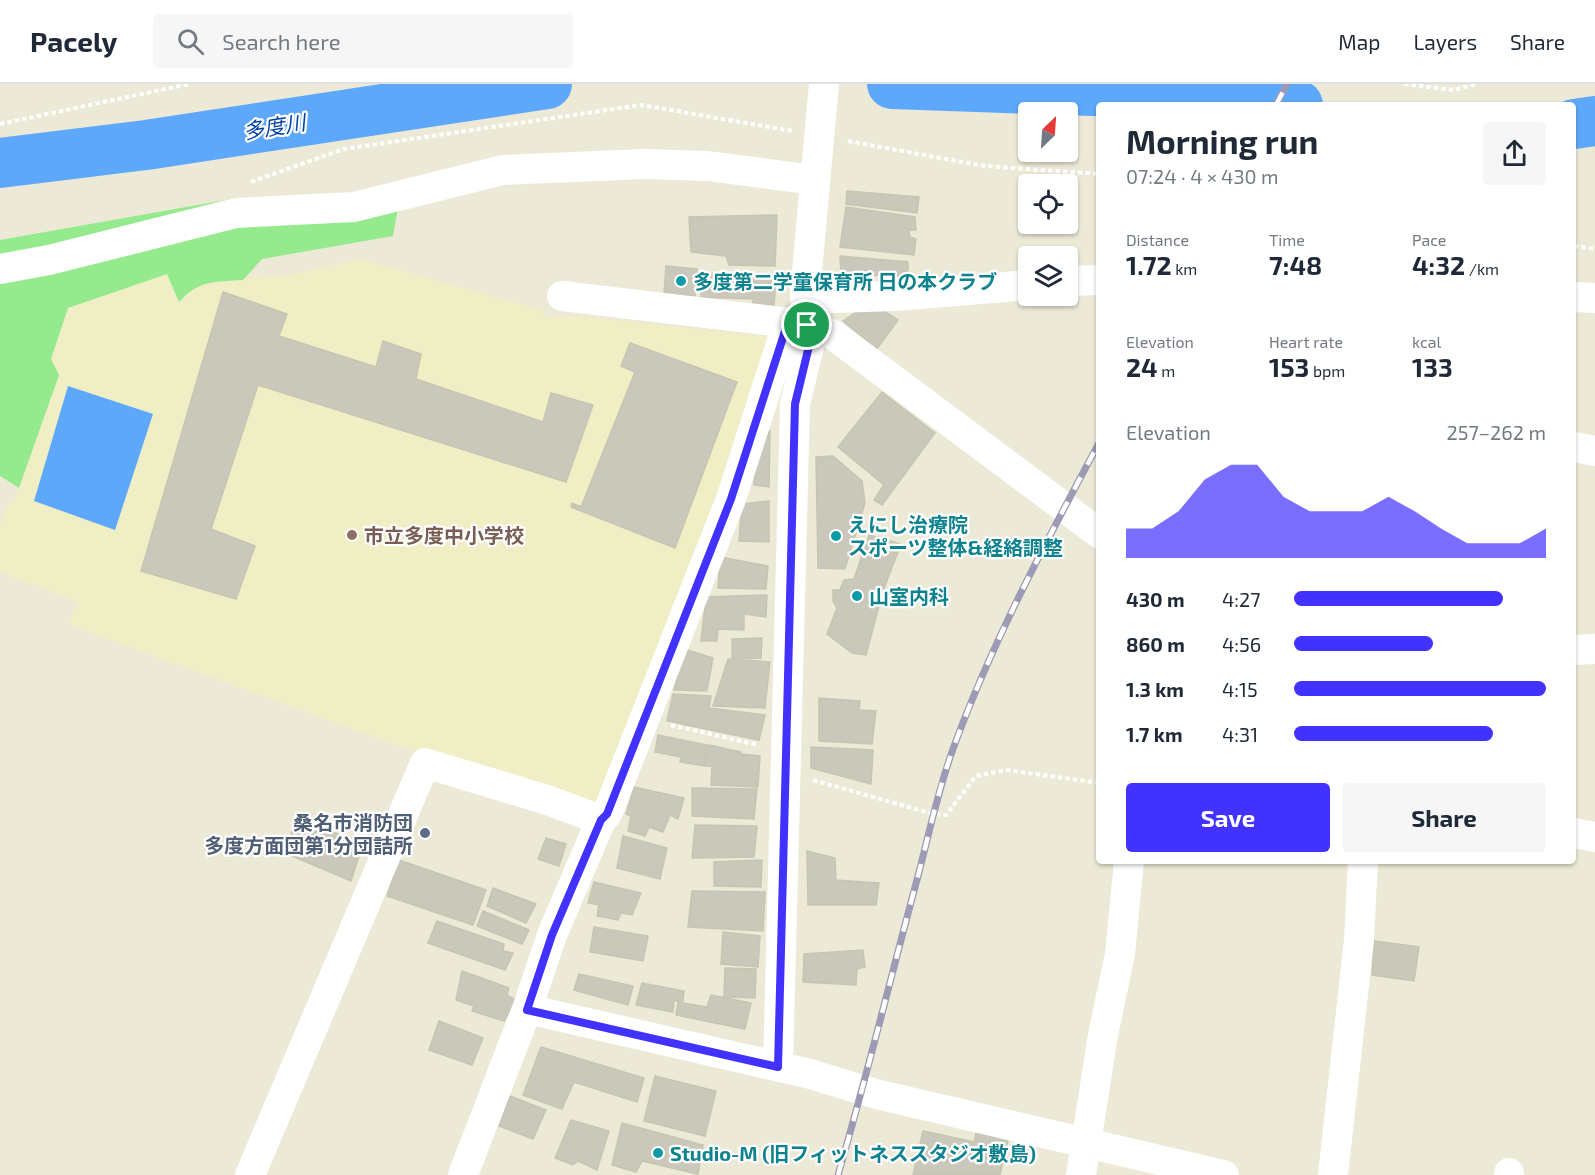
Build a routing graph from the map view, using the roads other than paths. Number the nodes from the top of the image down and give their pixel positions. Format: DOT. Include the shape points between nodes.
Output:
graph roads {
  1 [pos="824,84"];
  2 [pos="814,174"];
  3 [pos="0,269"];
  4 [pos="1096,280"];
  5 [pos="1078,281"];
  6 [pos="1018,286"];
  7 [pos="562,296"];
  8 [pos="1576,297"];
  9 [pos="1595,298"];
  10 [pos="800,316"];
  11 [pos="1576,447"];
  12 [pos="1595,451"];
  13 [pos="1096,531"];
  14 [pos="1595,648"];
  15 [pos="1576,650"];
  16 [pos="601,820"];
  17 [pos="1576,833"];
  18 [pos="1595,837"];
  19 [pos="1129,864"];
  20 [pos="1363,864"];
  21 [pos="527,1010"];
  22 [pos="778,1067"];
  23 [pos="1086,1142"];
  24 [pos="250,1175"];
  25 [pos="463,1175"];
  26 [pos="1081,1175"];
  27 [pos="1224,1175"];
  28 [pos="1333,1175"];
  1 -- 2 [label="street"];
  2 -- 3 [label="street" via="644,164 504,170 354,207 236,213"];
  2 -- 10 [label="street"];
  4 -- 5 [label="street"];
  6 -- 10 [label="street" via="895,296"];
  7 -- 10 [label="street"];
  8 -- 9 [label="street"];
  10 -- 13 [label="street" via="837,338"];
  10 -- 16 [label="street" via="607,814"];
  10 -- 22 [label="street" via="810,342 795,404"];
  11 -- 12 [label="street"];
  14 -- 15 [label="street"];
  16 -- 21 [label="street" via="552,935"];
  16 -- 24 [label="street" via="425,763"];
  17 -- 18 [label="street"];
  19 -- 23 [label="street" via="1119,954"];
  20 -- 28 [label="street" via="1359,940"];
  21 -- 22 [label="street"];
  21 -- 25 [label="street"];
  22 -- 23 [label="street" via="876,1094"];
  23 -- 26 [label="street"];
  23 -- 27 [label="street"];
}
